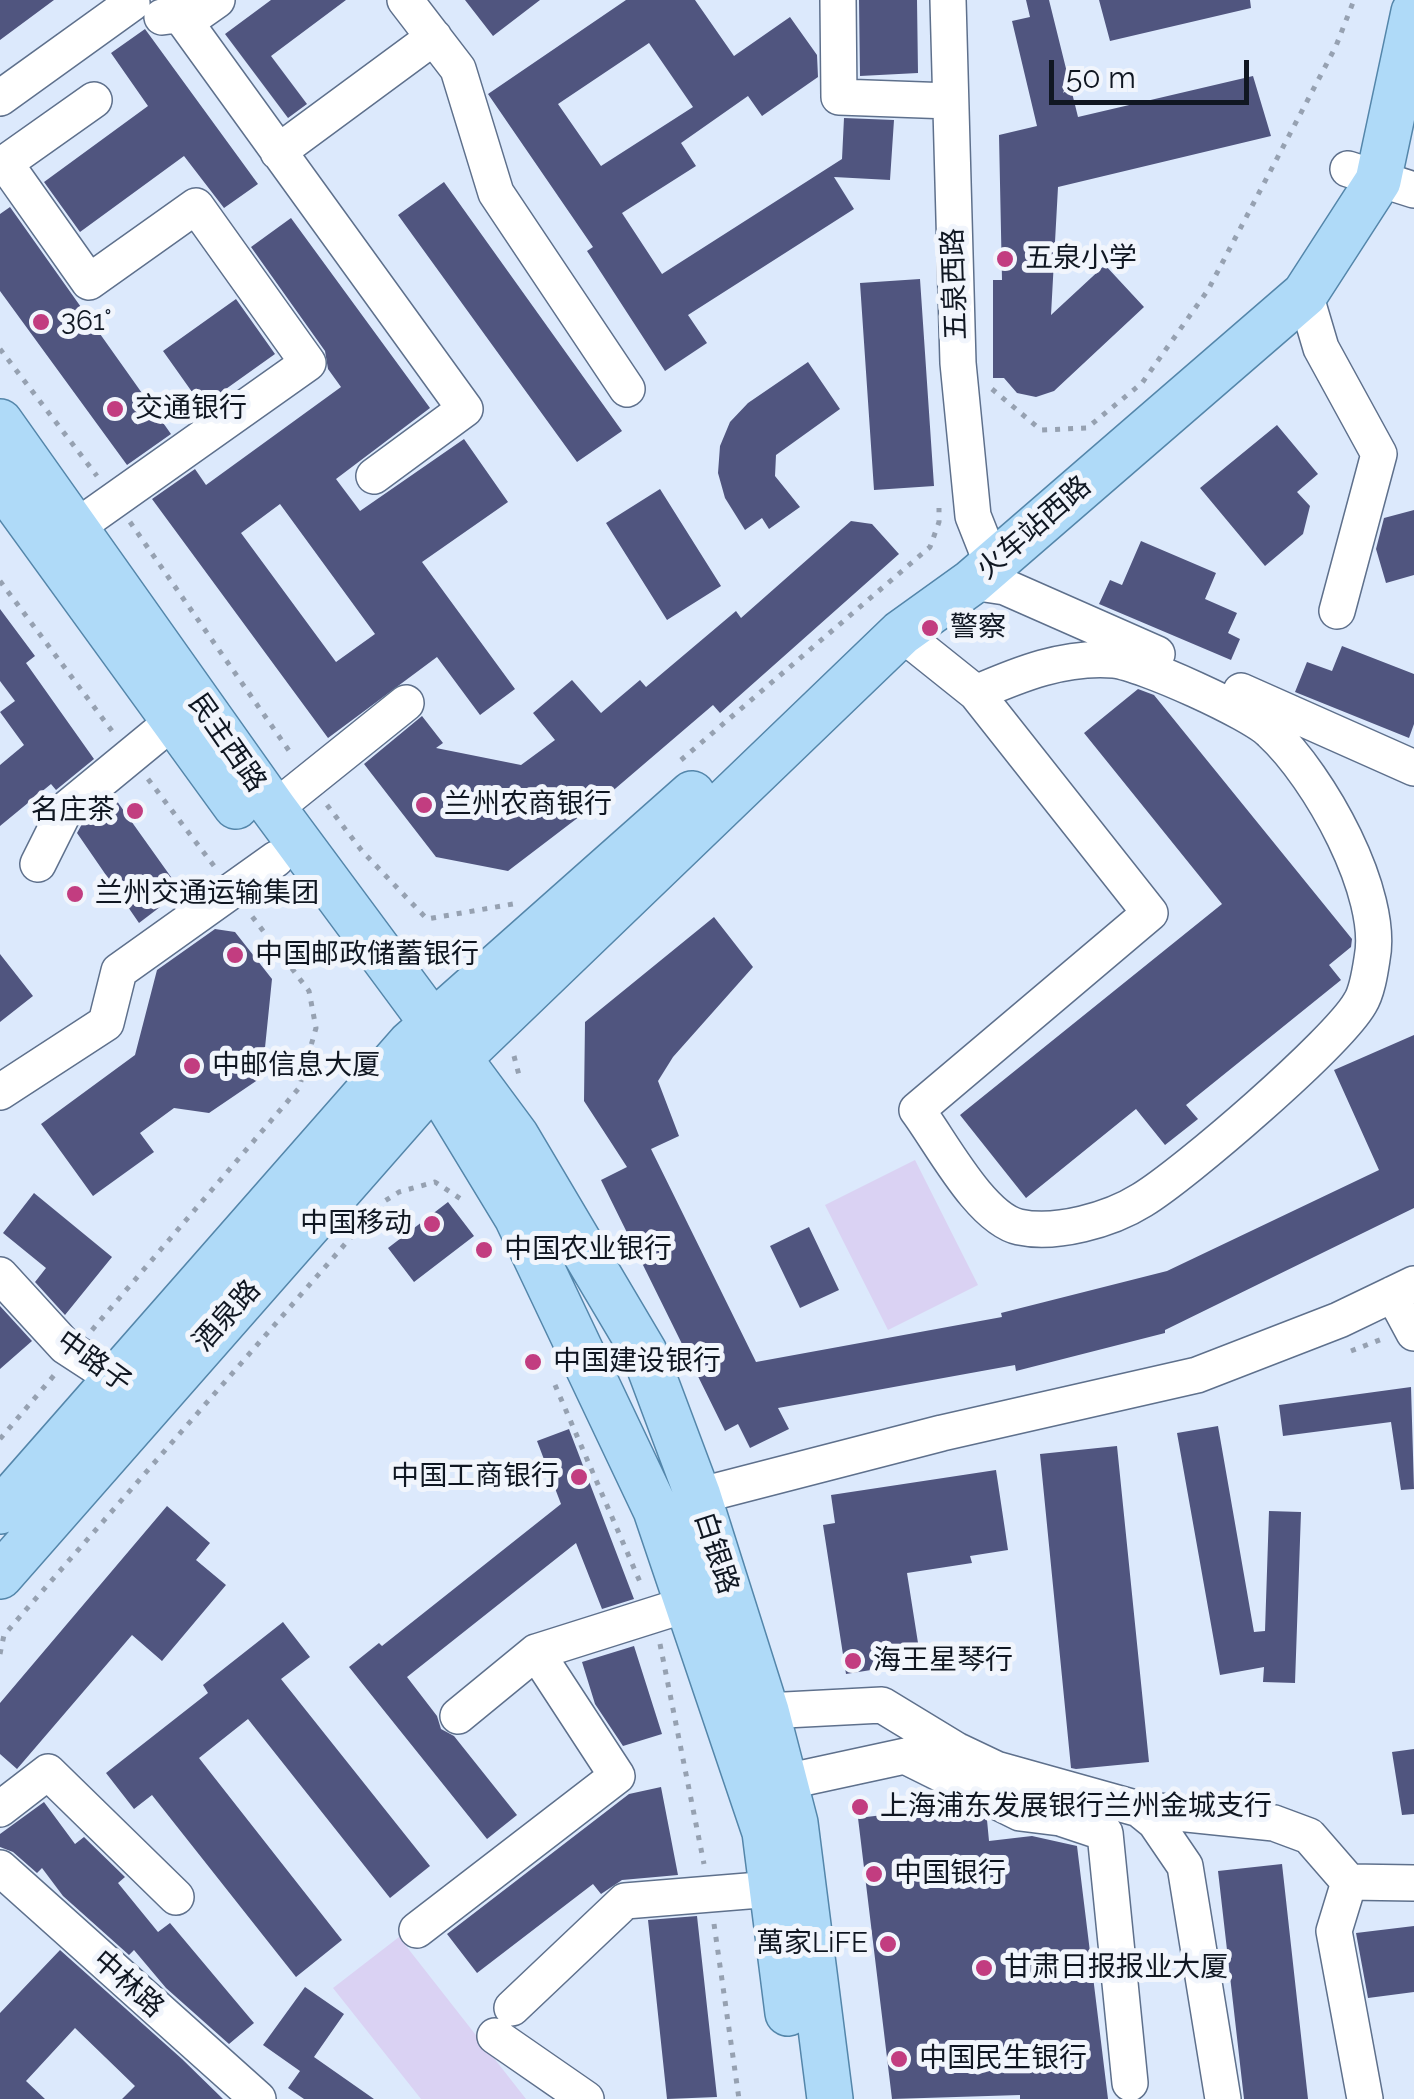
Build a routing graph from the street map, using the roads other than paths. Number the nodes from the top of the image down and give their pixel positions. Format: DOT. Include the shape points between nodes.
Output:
graph roads {
  1 [pos="216,0"];
  2 [pos="405,0"];
  3 [pos="838,0"];
  4 [pos="948,0"];
  5 [pos="1390,0"];
  6 [pos="131,2"];
  7 [pos="1414,12"];
  8 [pos="180,15"];
  9 [pos="434,37"];
  10 [pos="0,98"];
  11 [pos="94,100"];
  12 [pos="950,101"];
  13 [pos="278,152"];
  14 [pos="1380,180"];
  15 [pos="1306,294"];
  16 [pos="627,388"];
  17 [pos="0,422"];
  18 [pos="374,476"];
  19 [pos="0,481"];
  20 [pos="75,528"];
  21 [pos="982,561"];
  22 [pos="1337,612"];
  23 [pos="901,633"];
  24 [pos="976,693"];
  25 [pos="406,704"];
  26 [pos="172,722"];
  27 [pos="1414,768"];
  28 [pos="274,809"];
  29 [pos="276,859"];
  30 [pos="38,864"];
  31 [pos="421,1034"];
  32 [pos="447,1070"];
  33 [pos="0,1092"];
  34 [pos="0,1275"];
  35 [pos="1407,1308"];
  36 [pos="133,1390"];
  37 [pos="698,1496"];
  38 [pos="0,1511"];
  39 [pos="0,1576"];
  40 [pos="688,1604"];
  41 [pos="536,1652"];
  42 [pos="766,1710"];
  43 [pos="458,1716"];
  44 [pos="784,1782"];
  45 [pos="0,1809"];
  46 [pos="1139,1809"];
  47 [pos="0,1868"];
  48 [pos="1349,1882"];
  49 [pos="1414,1883"];
  50 [pos="772,1890"];
  51 [pos="176,1896"];
  52 [pos="416,1930"];
  53 [pos="1130,2083"];
  54 [pos="258,2099"];
  55 [pos="586,2099"];
  56 [pos="799,2099"];
  57 [pos="830,2099"];
  58 [pos="1223,2099"];
  59 [pos="1365,2099"];
  1 -- 8 [label="street"];
  2 -- 9 [label="street"];
  3 -- 12 [label="street" via="839,97"];
  4 -- 12 [label="street, 五泉西路"];
  5 -- 14 [label="main road, 火车站西路" via="1357,152"];
  6 -- 8 [label="street" via="144,19"];
  6 -- 10 [label="street"];
  7 -- 14 [label="main road, 火车站西路"];
  8 -- 13 [label="street"];
  9 -- 13 [label="street"];
  9 -- 16 [label="street" via="458,69 496,193"];
  11 -- 20 [label="street" via="5,163 89,282 196,206 308,362"];
  12 -- 21 [label="street, 五泉西路" via="958,363"];
  13 -- 18 [label="street" via="465,410"];
  14 -- 15 [label="main road, 火车站西路"];
  14 -- 21 [label="main road, 火车站西路"];
  15 -- 21 [label="main road, 火车站西路"];
  15 -- 22 [label="street" via="1321,348 1379,454"];
  17 -- 20 [label="main road, 民主西路"];
  19 -- 26 [label="main road, 民主西路"];
  20 -- 28 [label="main road, 民主西路"];
  21 -- 23 [label="main road, 火车站西路"];
  21 -- 27 [label="street" via="1005,588"];
  21 -- 31 [label="main road, 火车站西路"];
  23 -- 24 [label="street"];
  23 -- 32 [label="main road, 火车站西路"];
  24 -- 24 [label="street" via="1038,666 1116,660 1195,690 1271,730 1337,819 1372,906 1373,956 1361,1003 1226,1133 1141,1201 1075,1226 1028,1228 998,1218 917,1110 1150,913"];
  25 -- 28 [label="street"];
  26 -- 29 [label="main road, 民主西路"];
  26 -- 30 [label="street" via="65,810"];
  28 -- 31 [label="main road, 民主西路"];
  29 -- 31 [label="main road, 民主西路"];
  29 -- 33 [label="street" via="119,972 106,1023"];
  31 -- 32 [label="main road, 民主西路"];
  31 -- 36 [label="main road, 酒泉路"];
  32 -- 36 [label="main road, 酒泉路"];
  32 -- 37 [label="main road, 白银路" via="554,1195 644,1352"];
  32 -- 40 [label="main road, 白银路" via="656,1510"];
  34 -- 36 [label="street, 中路子" via="74,1352"];
  35 -- 37 [label="street" via="1339,1320 1197,1375"];
  36 -- 38 [label="main road, 酒泉路"];
  36 -- 39 [label="main road, 酒泉路"];
  37 -- 42 [label="main road, 白银路"];
  40 -- 41 [label="street"];
  40 -- 50 [label="main road, 白银路" via="765,1832"];
  41 -- 43 [label="street"];
  41 -- 52 [label="street" via="616,1776"];
  42 -- 44 [label="main road, 白银路"];
  42 -- 46 [label="street" via="882,1705 996,1768"];
  44 -- 53 [label="street" via="906,1756 1020,1814 1060,1818 1104,1834"];
  44 -- 57 [label="main road, 白银路"];
  45 -- 51 [label="street" via="48,1772"];
  46 -- 48 [label="street" via="1274,1823 1309,1836"];
  46 -- 58 [label="street" via="1185,1866"];
  47 -- 54 [label="street, 中林路"];
  48 -- 49 [label="street"];
  48 -- 59 [label="street" via="1334,1931"];
  50 -- 55 [label="street" via="625,1901 503,2022"];
  50 -- 56 [label="main road, 白银路"];
}
